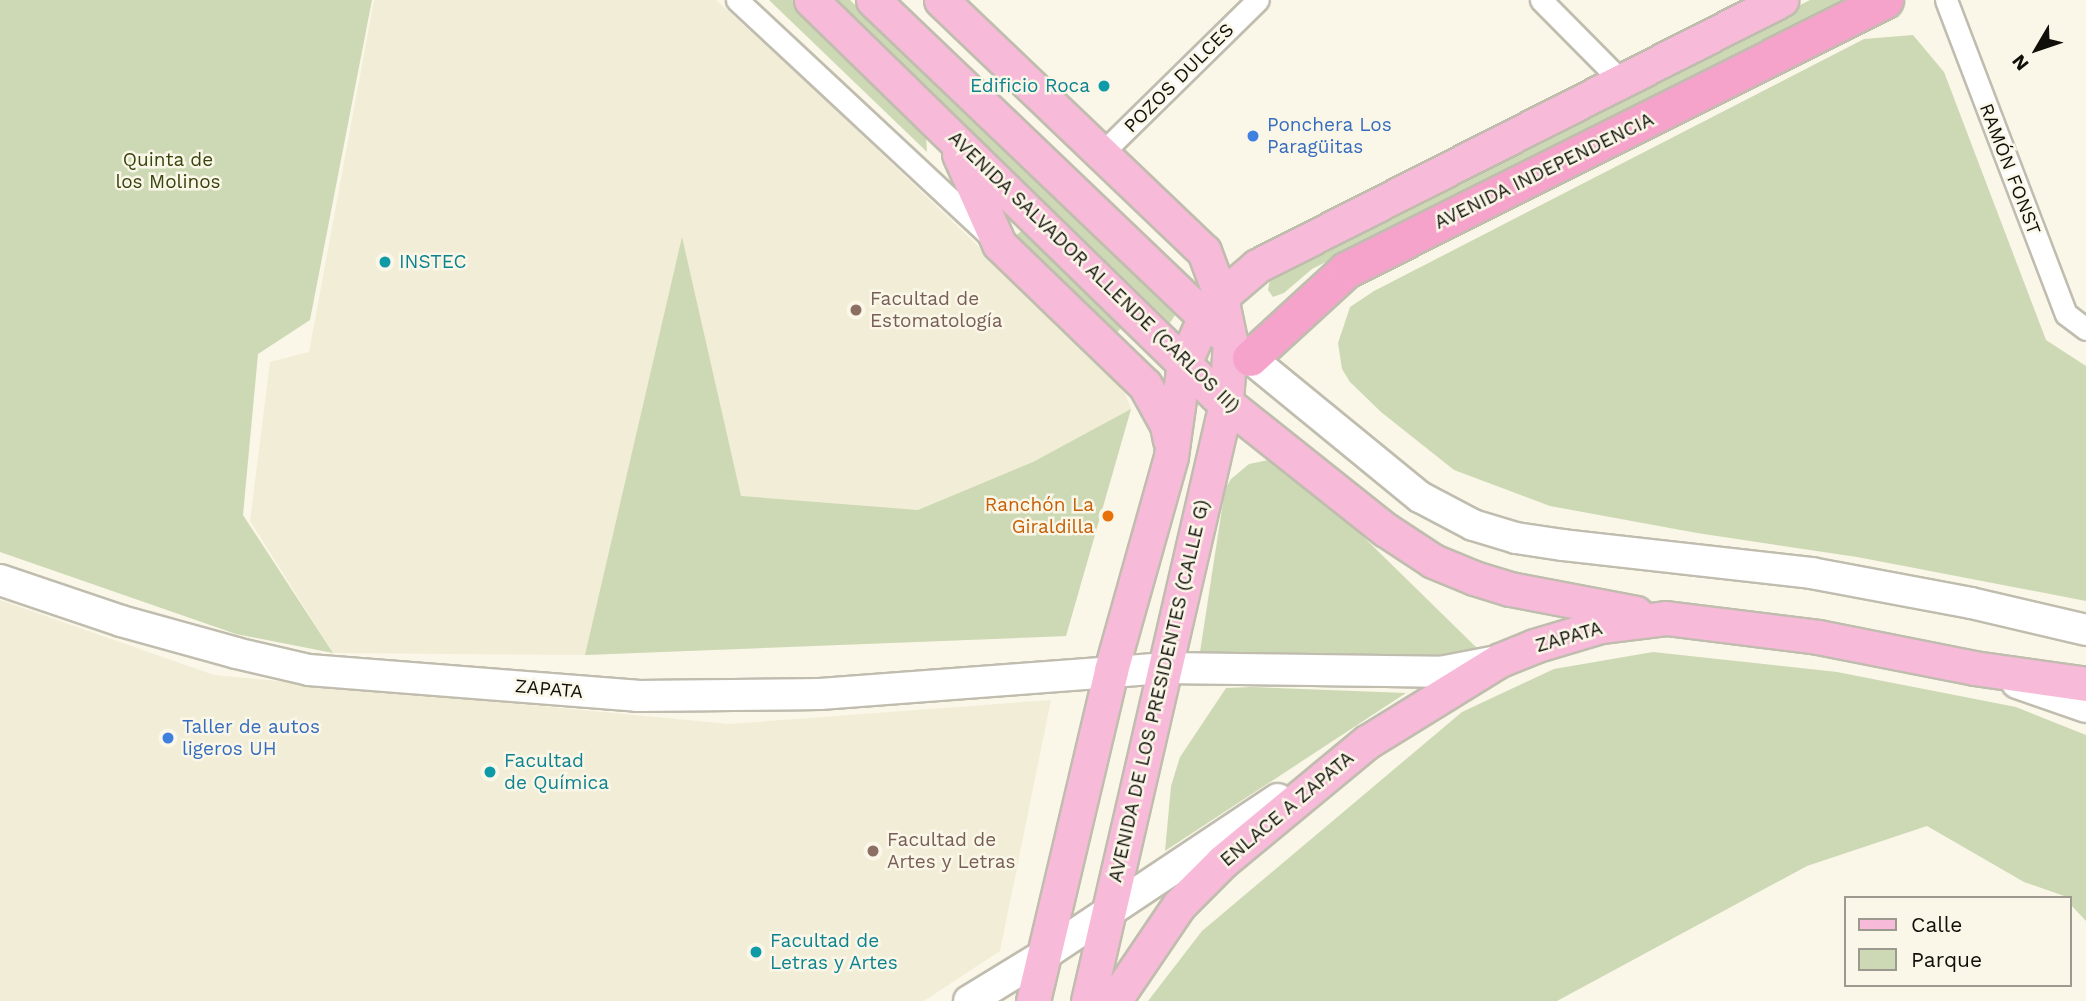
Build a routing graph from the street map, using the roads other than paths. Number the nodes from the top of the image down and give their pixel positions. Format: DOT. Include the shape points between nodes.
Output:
graph roads {
  1 [pos="737,0"];
  2 [pos="811,0"];
  3 [pos="873,0"];
  4 [pos="941,0"];
  5 [pos="1258,0"];
  6 [pos="1541,0"];
  7 [pos="1781,0"];
  8 [pos="1885,0"];
  9 [pos="1946,0"];
  10 [pos="1623,83"];
  11 [pos="948,132"];
  12 [pos="1100,155"];
  13 [pos="999,244"];
  14 [pos="1203,251"];
  15 [pos="1283,253"];
  16 [pos="1213,306"];
  17 [pos="2086,329"];
  18 [pos="1184,364"];
  19 [pos="1230,375"];
  20 [pos="1267,436"];
  21 [pos="1171,456"];
  22 [pos="0,580"];
  23 [pos="1666,618"];
  24 [pos="2086,630"];
  25 [pos="1500,660"];
  26 [pos="1164,668"];
  27 [pos="1974,668"];
  28 [pos="1111,670"];
  29 [pos="2086,684"];
  30 [pos="2086,707"];
  31 [pos="1367,742"];
  32 [pos="1109,910"];
  33 [pos="1044,955"];
  34 [pos="969,1001"];
  35 [pos="1033,1001"];
  36 [pos="1088,1001"];
  37 [pos="1114,1001"];
  1 -- 13 [label="street"];
  2 -- 11 [label="main road, AVENIDA SALVADOR ALLENDE (CARLOS III)"];
  3 -- 16 [label="main road, AVENIDA SALVADOR ALLENDE (CARLOS III)"];
  4 -- 12 [label="main road"];
  5 -- 12 [label="street, POZOS DULCES"];
  6 -- 10 [label="street"];
  7 -- 10 [label="main road"];
  8 -- 19 [label="highway, AVENIDA INDEPENDENCIA" via="1346,270"];
  9 -- 17 [label="street, RAMÓN FONST" via="2066,314"];
  10 -- 15 [label="main road"];
  11 -- 13 [label="main road"];
  11 -- 18 [label="main road, AVENIDA SALVADOR ALLENDE (CARLOS III)"];
  12 -- 14 [label="main road"];
  13 -- 21 [label="main road" via="1145,386 1167,425"];
  14 -- 15 [label="main road" via="1243,258"];
  14 -- 16 [label="main road"];
  15 -- 16 [label="main road" via="1258,266"];
  16 -- 18 [label="main road"];
  16 -- 19 [label="main road, AVENIDA SALVADOR ALLENDE (CARLOS III)"];
  18 -- 19 [label="main road, AVENIDA SALVADOR ALLENDE (CARLOS III)"];
  18 -- 21 [label="main road"];
  19 -- 20 [label="main road, AVENIDA SALVADOR ALLENDE (CARLOS III)"];
  19 -- 20 [label="main road" via="1251,397"];
  19 -- 21 [label="main road"];
  19 -- 24 [label="main road, AVENIDA SALVADOR ALLENDE (CARLOS III)" via="1420,496 1473,525 1516,538 1811,573"];
  19 -- 26 [label="main road, AVENIDA DE LOS PRESIDENTES (CALLE G)"];
  20 -- 23 [label="main road, AVENIDA SALVADOR ALLENDE (CARLOS III)" via="1433,561 1510,589"];
  21 -- 28 [label="main road"];
  22 -- 28 [label="main road, ZAPATA" via="121,621 322,671 637,696 820,694"];
  23 -- 25 [label="main road, ZAPATA" via="1601,626"];
  23 -- 27 [label="main road, ZAPATA" via="1818,637"];
  25 -- 26 [label="main road, ZAPATA" via="1440,672"];
  25 -- 31 [label="main road, ENLACE A ZAPATA"];
  26 -- 28 [label="main road, ZAPATA"];
  26 -- 32 [label="main road, AVENIDA DE LOS PRESIDENTES (CALLE G)"];
  27 -- 29 [label="main road, ZAPATA"];
  27 -- 30 [label="main road, ZAPATA"];
  28 -- 33 [label="main road"];
  31 -- 32 [label="main road"];
  31 -- 37 [label="main road, ENLACE A ZAPATA" via="1223,861 1179,905"];
  32 -- 33 [label="main road"];
  32 -- 36 [label="main road, AVENIDA DE LOS PRESIDENTES (CALLE G)"];
  33 -- 34 [label="main road"];
  33 -- 35 [label="main road"];
}
